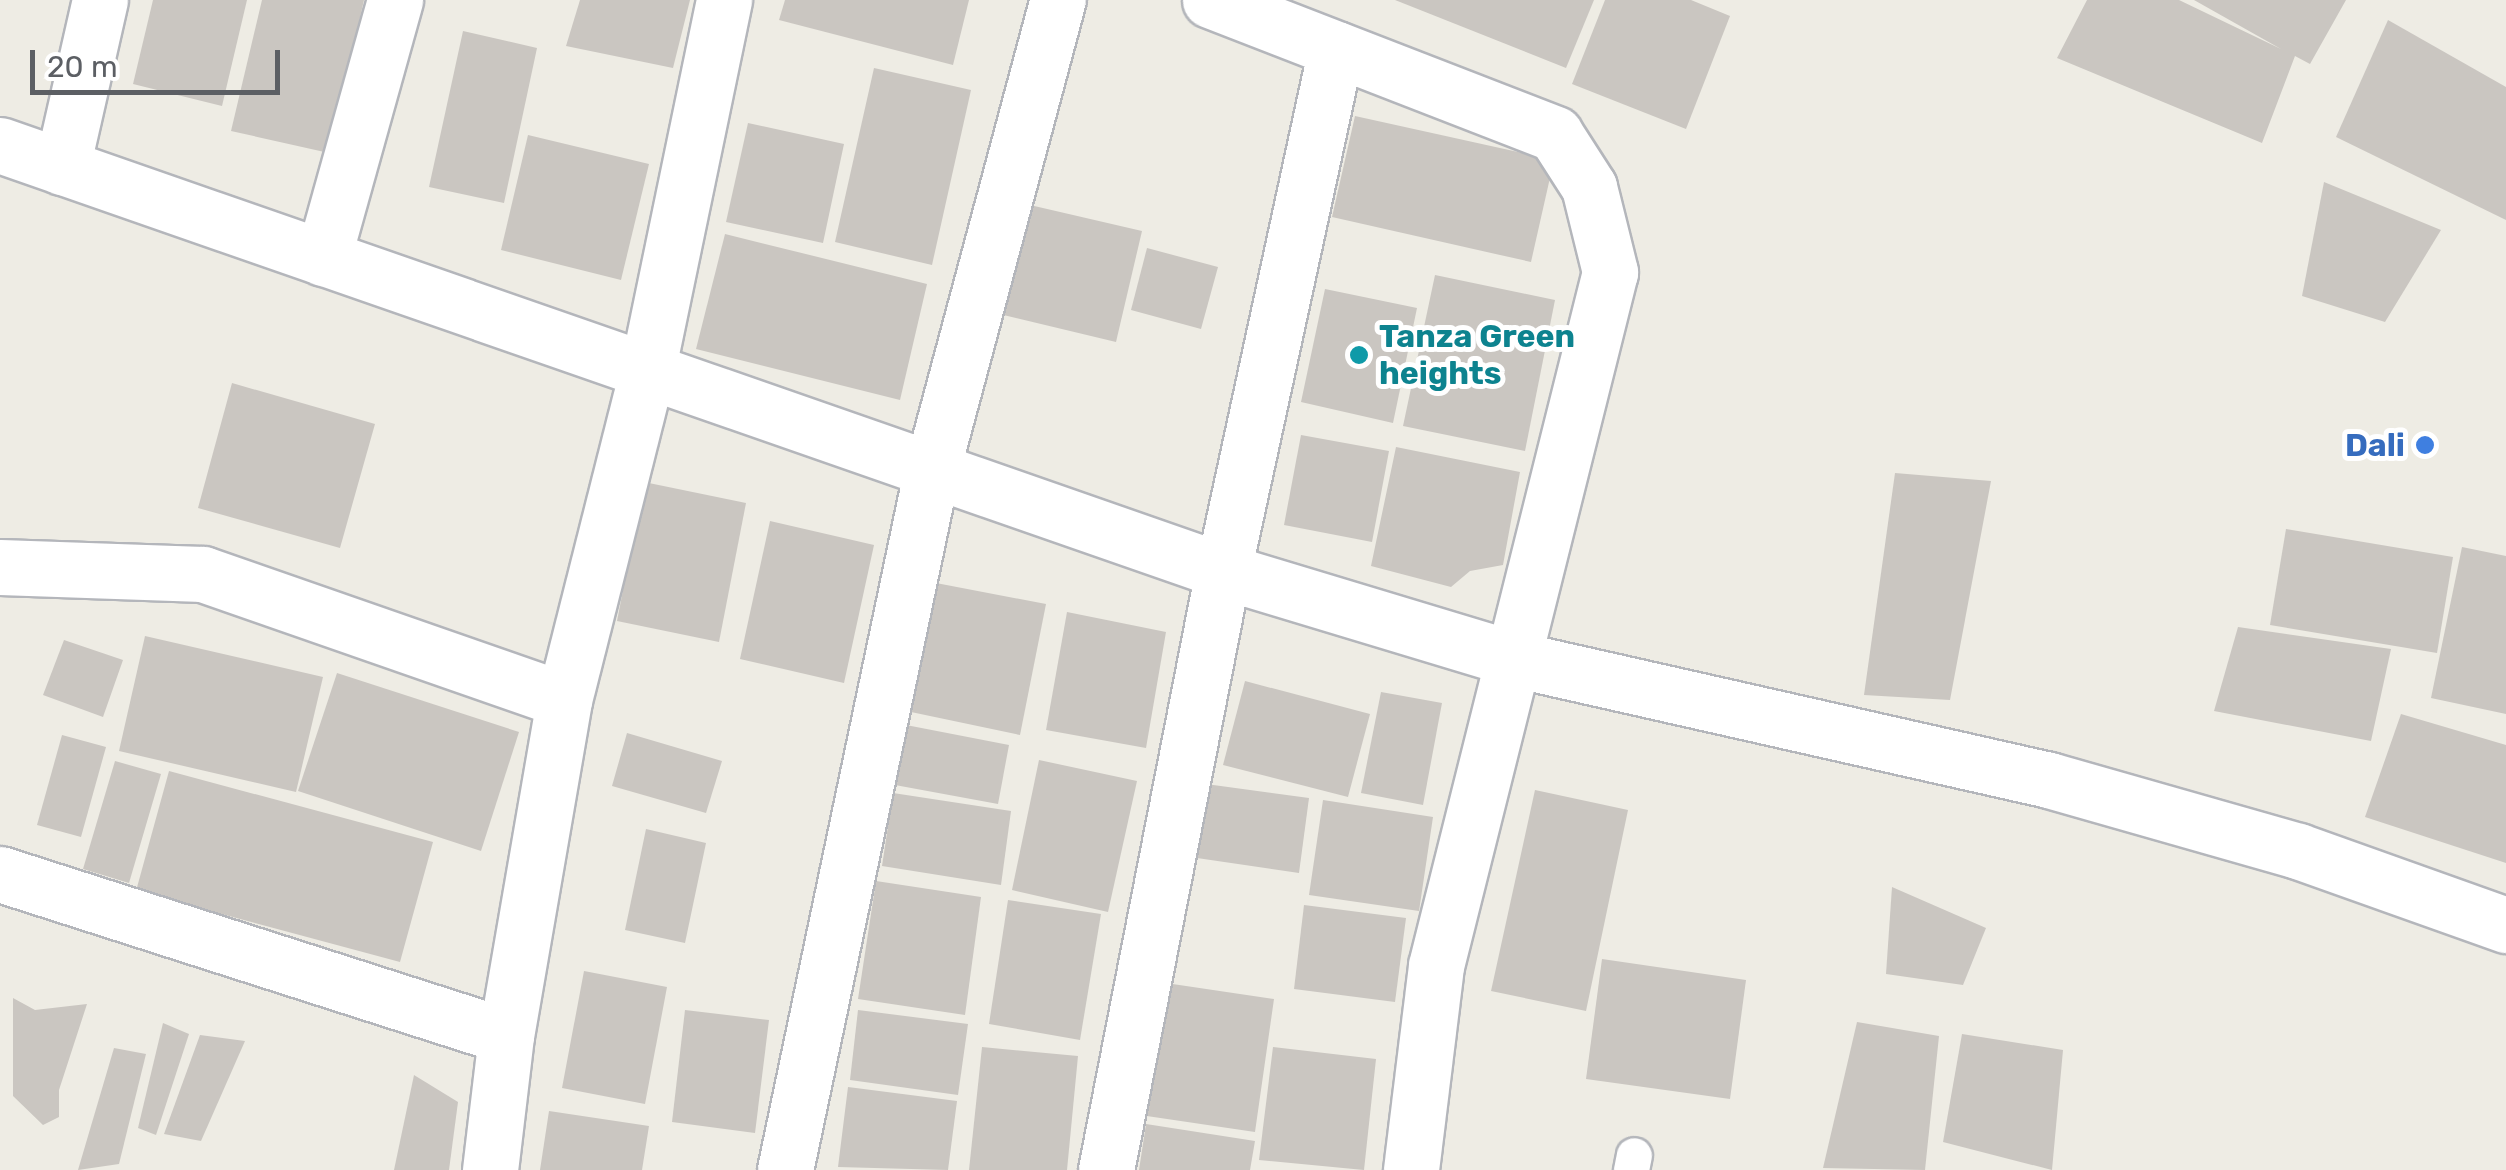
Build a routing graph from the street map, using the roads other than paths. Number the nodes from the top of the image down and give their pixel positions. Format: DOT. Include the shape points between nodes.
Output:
graph roads {
  1 [pos="100,0"];
  2 [pos="395,0"];
  3 [pos="724,0"];
  4 [pos="1058,0"];
  5 [pos="1210,0"];
  6 [pos="1336,49"];
  7 [pos="0,145"];
  8 [pos="62,167"];
  9 [pos="324,258"];
  10 [pos="647,372"];
  11 [pos="932,469"];
  12 [pos="0,567"];
  13 [pos="1223,571"];
  14 [pos="1514,659"];
  15 [pos="564,700"];
  16 [pos="0,874"];
  17 [pos="2506,925"];
  18 [pos="506,1036"];
  19 [pos="490,1170"];
  20 [pos="785,1170"];
  21 [pos="1106,1170"];
  22 [pos="1411,1170"];
  1 -- 8 [label="street"];
  2 -- 9 [label="street"];
  3 -- 10 [label="street"];
  4 -- 11 [label="street"];
  5 -- 6 [label="street"];
  6 -- 13 [label="street"];
  6 -- 14 [label="street" via="1555,134 1589,186 1610,272"];
  7 -- 8 [label="street"];
  8 -- 9 [label="street"];
  9 -- 10 [label="street"];
  10 -- 11 [label="street"];
  10 -- 15 [label="street"];
  11 -- 13 [label="street"];
  11 -- 20 [label="street"];
  12 -- 15 [label="street" via="203,574"];
  13 -- 14 [label="street"];
  13 -- 21 [label="street"];
  14 -- 17 [label="street" via="2050,780 2298,851"];
  14 -- 22 [label="street" via="1436,966"];
  15 -- 18 [label="street"];
  16 -- 18 [label="street"];
  18 -- 19 [label="street"];
}
